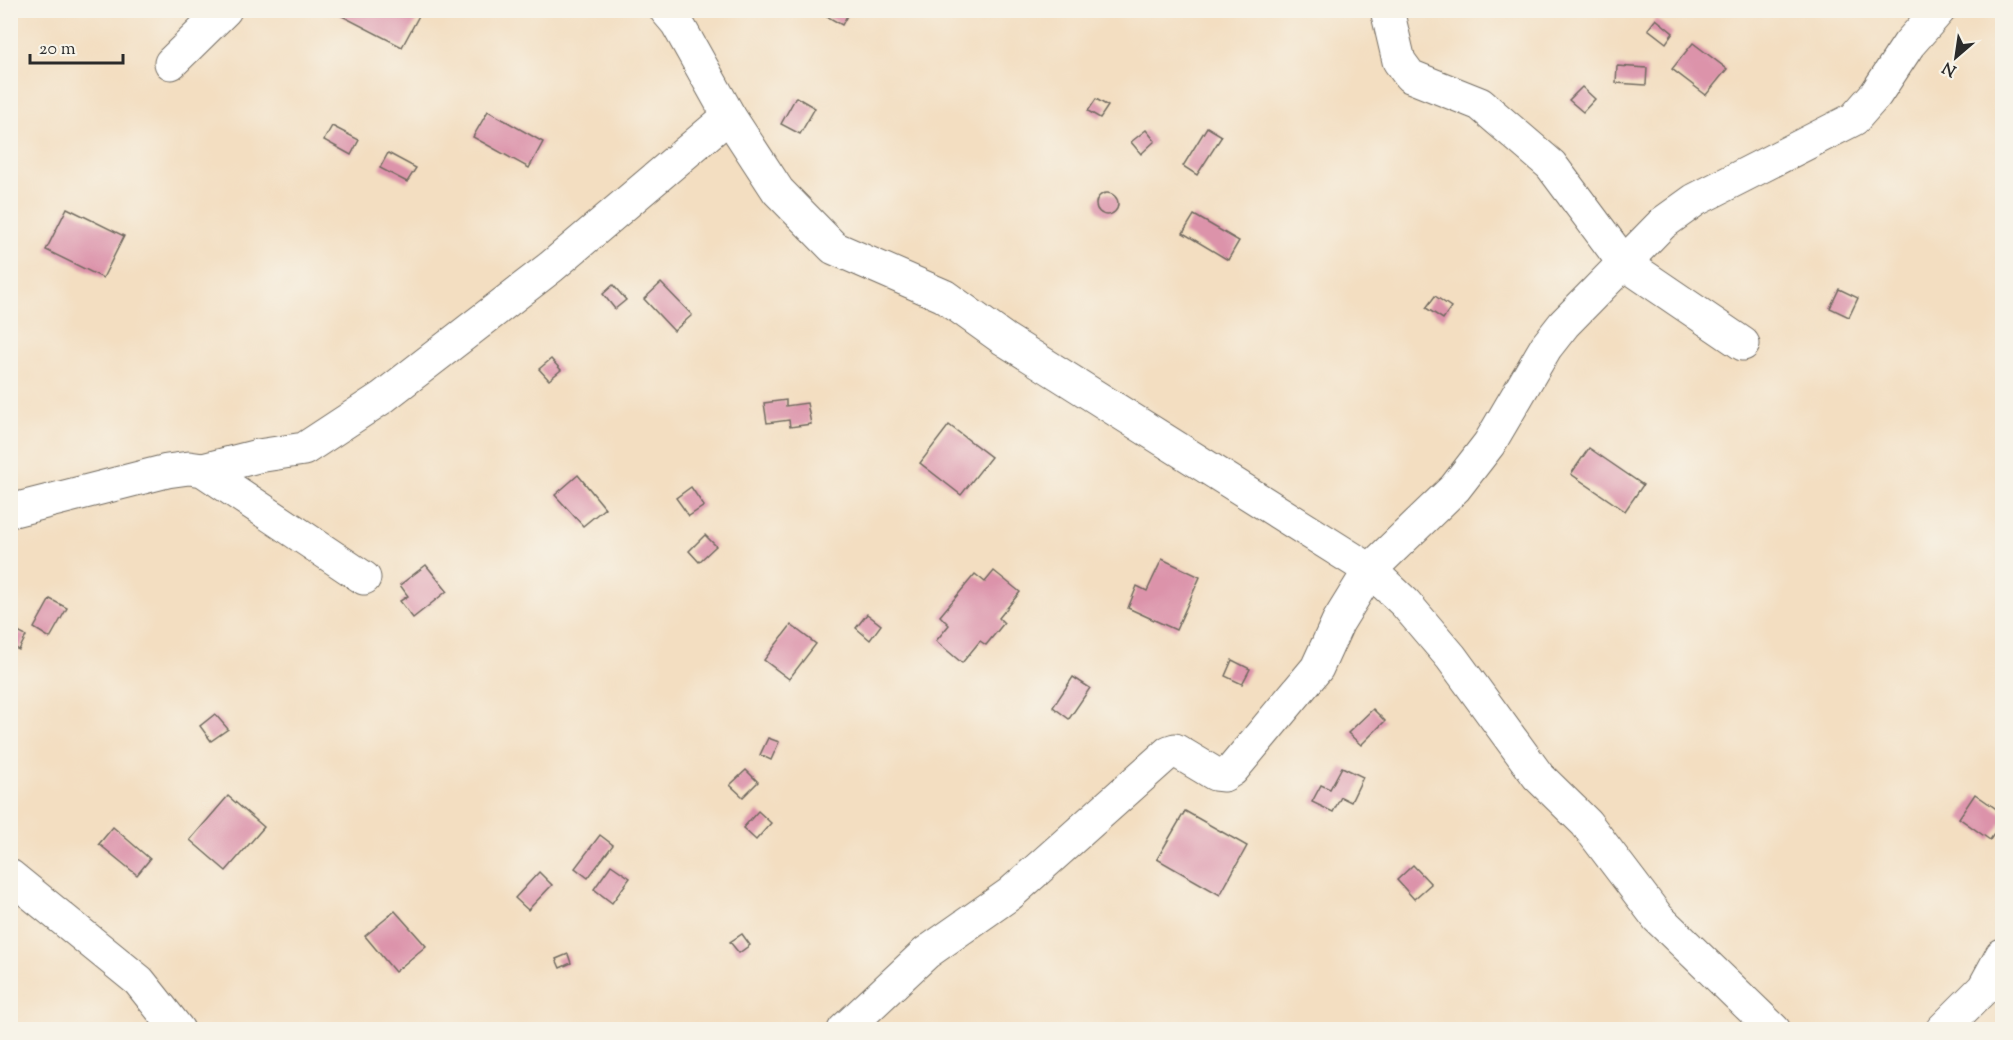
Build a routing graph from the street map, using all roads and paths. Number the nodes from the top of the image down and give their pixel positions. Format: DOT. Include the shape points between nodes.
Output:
graph roads {
  1 [pos="225,10"];
  2 [pos="666,10"];
  3 [pos="1387,10"];
  4 [pos="1939,10"];
  5 [pos="171,63"];
  6 [pos="729,116"];
  7 [pos="1624,263"];
  8 [pos="1743,344"];
  9 [pos="203,471"];
  10 [pos="10,511"];
  11 [pos="1370,570"];
  12 [pos="364,578"];
  13 [pos="10,876"];
  14 [pos="2002,956"];
  15 [pos="178,1029"];
  16 [pos="844,1029"];
  17 [pos="1774,1029"];
  18 [pos="1942,1029"];
  1 -- 5 [label="street"];
  2 -- 6 [label="street"];
  3 -- 7 [label="street" via="1399,61 1410,76 1480,104 1551,165"];
  4 -- 7 [label="street" via="1854,119 1695,200 1664,223"];
  6 -- 9 [label="street" via="551,267 383,397 304,449"];
  6 -- 11 [label="street" via="778,190 834,248 944,296 1004,339"];
  7 -- 8 [label="street"];
  7 -- 11 [label="street" via="1546,346 1489,444 1455,488"];
  9 -- 10 [label="street" via="167,471"];
  9 -- 12 [label="street"];
  11 -- 16 [label="street" via="1338,622 1317,668 1232,770 1224,776 1215,774 1175,750 1169,752 1010,894 926,953"];
  11 -- 17 [label="street" via="1405,603 1451,657 1538,776 1586,824 1658,918"];
  13 -- 15 [label="street" via="139,981"];
  14 -- 18 [label="street" via="1984,988"];
}
